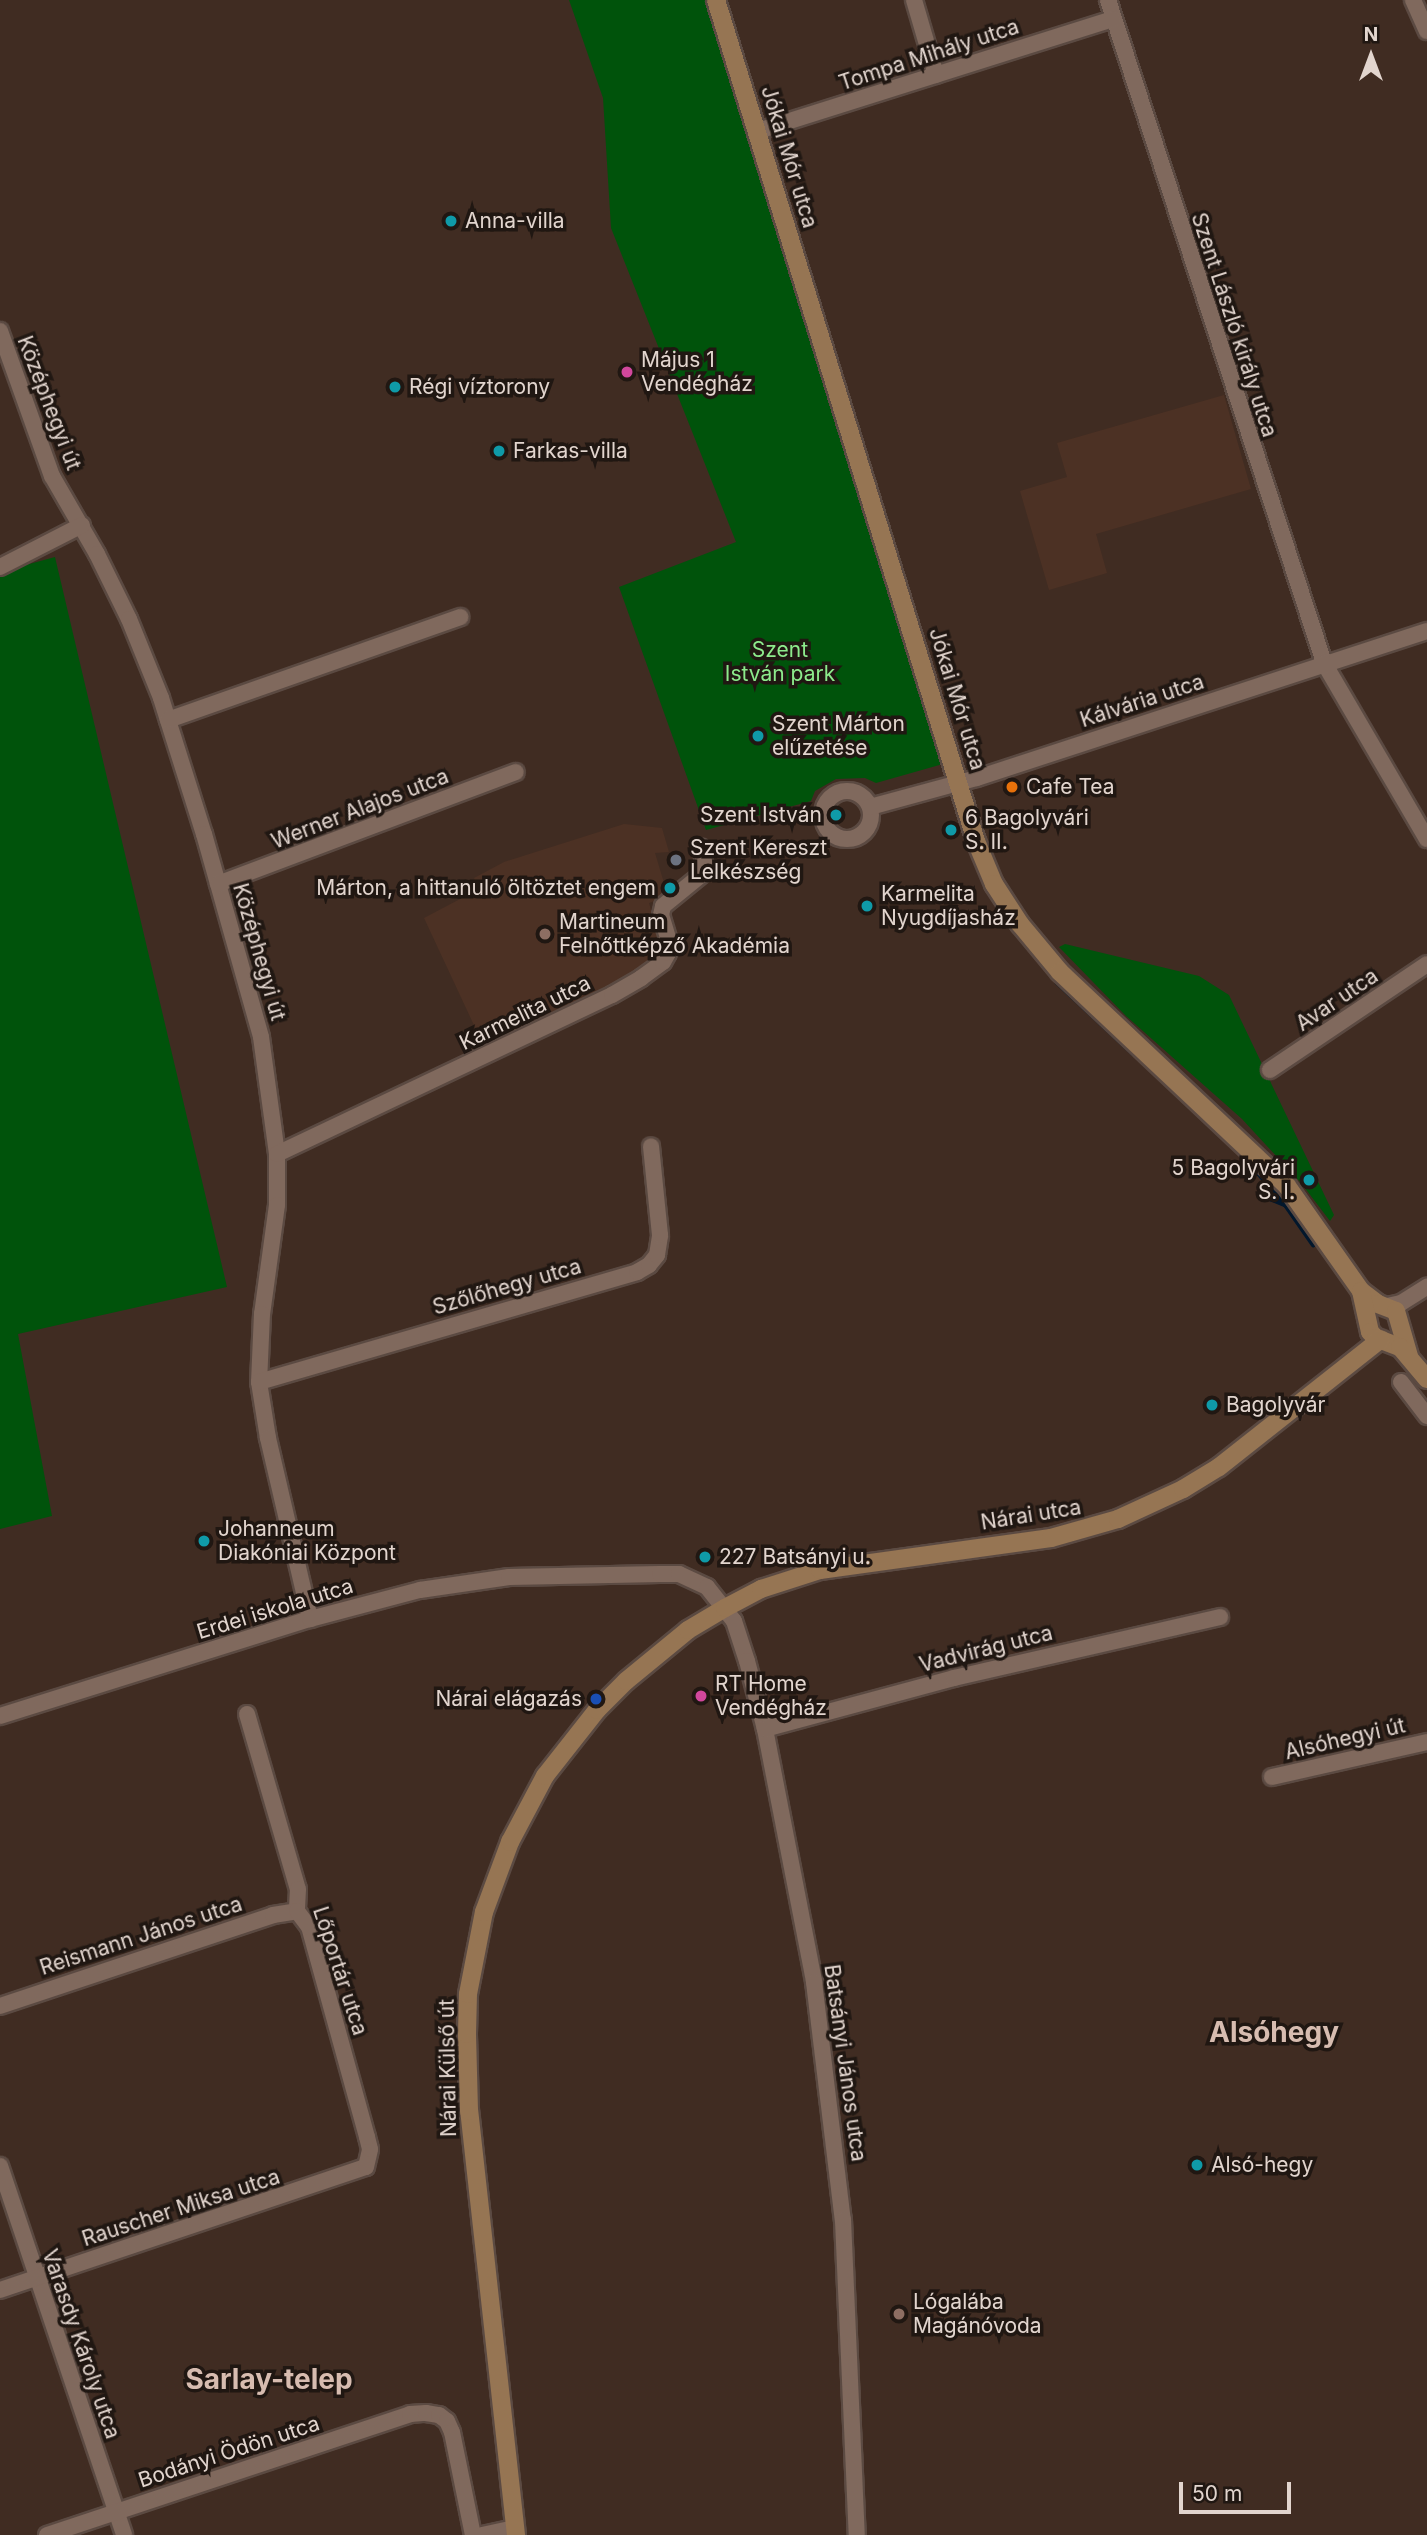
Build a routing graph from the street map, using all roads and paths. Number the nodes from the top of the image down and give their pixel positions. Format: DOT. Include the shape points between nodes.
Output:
graph roads {
  1 [pos="716,0"];
  2 [pos="914,0"];
  3 [pos="1108,0"];
  4 [pos="1413,0"];
  5 [pos="1113,19"];
  6 [pos="1427,31"];
  7 [pos="936,75"];
  8 [pos="758,131"];
  9 [pos="0,331"];
  10 [pos="82,525"];
  11 [pos="0,567"];
  12 [pos="460,617"];
  13 [pos="1427,631"];
  14 [pos="1324,663"];
  15 [pos="168,720"];
  16 [pos="516,772"];
  17 [pos="959,783"];
  18 [pos="870,807"];
  19 [pos="1427,839"];
  20 [pos="701,848"];
  21 [pos="218,884"];
  22 [pos="1427,964"];
  23 [pos="1269,1070"];
  24 [pos="651,1146"];
  25 [pos="277,1154"];
  26 [pos="1361,1291"];
  27 [pos="1422,1291"];
  28 [pos="1386,1306"];
  29 [pos="1401,1322"];
  30 [pos="1375,1333"];
  31 [pos="1409,1356"];
  32 [pos="1427,1380"];
  33 [pos="259,1382"];
  34 [pos="1401,1382"];
  35 [pos="1427,1416"];
  36 [pos="725,1608"];
  37 [pos="1220,1617"];
  38 [pos="310,1619"];
  39 [pos="247,1714"];
  40 [pos="0,1716"];
  41 [pos="765,1729"];
  42 [pos="1427,1742"];
  43 [pos="1272,1777"];
  44 [pos="297,1911"];
  45 [pos="0,2006"];
  46 [pos="369,2159"];
  47 [pos="0,2166"];
  48 [pos="36,2278"];
  49 [pos="0,2290"];
  50 [pos="116,2512"];
  51 [pos="515,2532"];
  52 [pos="47,2535"];
  53 [pos="124,2535"];
  54 [pos="473,2535"];
  55 [pos="482,2535"];
  56 [pos="858,2535"];
  1 -- 8 [label="street, Jókai Mór utca"];
  2 -- 7 [label="street"];
  3 -- 5 [label="street, Szent László király utca"];
  4 -- 6 [label="street"];
  5 -- 7 [label="street, Tompa Mihály utca"];
  5 -- 14 [label="street, Szent László király utca"];
  7 -- 8 [label="street, Tompa Mihály utca"];
  8 -- 17 [label="street, Jókai Mór utca"];
  9 -- 10 [label="street, Középhegyi út" via="52,476"];
  10 -- 11 [label="street"];
  10 -- 15 [label="street, Középhegyi út" via="129,619"];
  12 -- 15 [label="street"];
  13 -- 14 [label="street, Kálvária utca"];
  14 -- 17 [label="street, Kálvária utca"];
  14 -- 19 [label="street, Szent László király utca"];
  15 -- 21 [label="street, Középhegyi út"];
  16 -- 21 [label="street, Werner Alajos utca"];
  17 -- 18 [label="street, Kálvária utca"];
  17 -- 26 [label="street, Jókai Mór utca" via="994,884 1020,924 1081,993 1287,1186"];
  20 -- 25 [label="street, Karmelita utca" via="706,871 663,906 668,953 641,978"];
  21 -- 25 [label="street, Középhegyi út" via="261,1037"];
  22 -- 23 [label="street, Avar utca"];
  24 -- 33 [label="street, Szőlőhegy utca" via="660,1235 657,1255 649,1265"];
  25 -- 33 [label="street, Középhegyi út" via="277,1205 262,1314"];
  26 -- 28 [label="street, Jókai Mór utca"];
  26 -- 30 [label="street, Jókai Mór utca"];
  27 -- 28 [label="street"];
  27 -- 29 [label="street"];
  28 -- 29 [label="street, Jókai Mór utca" via="1396,1311"];
  28 -- 30 [label="street" via="1373,1310"];
  29 -- 30 [label="street" via="1395,1336"];
  29 -- 31 [label="street"];
  30 -- 31 [label="street"];
  30 -- 36 [label="street, Nárai utca" via="1313,1392 1219,1467 1145,1508 1098,1527 1051,1538 820,1570 761,1589"];
  31 -- 32 [label="street"];
  33 -- 38 [label="street, Középhegyi út"];
  34 -- 35 [label="street"];
  36 -- 38 [label="street, Erdei iskola utca" via="707,1587 679,1574 509,1577 420,1590"];
  36 -- 41 [label="street, Batsányi János utca" via="738,1634"];
  36 -- 51 [label="street, Nárai Külső út" via="688,1630 626,1681 545,1776 510,1842 475,1950 467,2034 469,2111"];
  37 -- 41 [label="street, Vadvirág utca" via="954,1678"];
  38 -- 40 [label="street, Erdei iskola utca"];
  39 -- 44 [label="street, Lőportár utca" via="298,1889"];
  41 -- 56 [label="street, Batsányi János utca" via="814,1982 838,2165"];
  42 -- 43 [label="street, Alsóhegyi út"];
  44 -- 45 [label="street, Reismann János utca" via="273,1914"];
  44 -- 46 [label="street, Lőportár utca" via="309,1927 367,2137"];
  46 -- 48 [label="street, Rauscher Miksa utca" via="366,2167 356,2172"];
  47 -- 48 [label="street, Varasdy Károly utca"];
  48 -- 49 [label="street, Rauscher Miksa utca"];
  48 -- 50 [label="street, Varasdy Károly utca"];
  50 -- 52 [label="street, Bodányi Ödön utca"];
  50 -- 53 [label="street, Varasdy Károly utca"];
  50 -- 54 [label="street, Bodányi Ödön utca" via="410,2414 426,2413 439,2415 452,2432"];
  51 -- 55 [label="street"];
}
